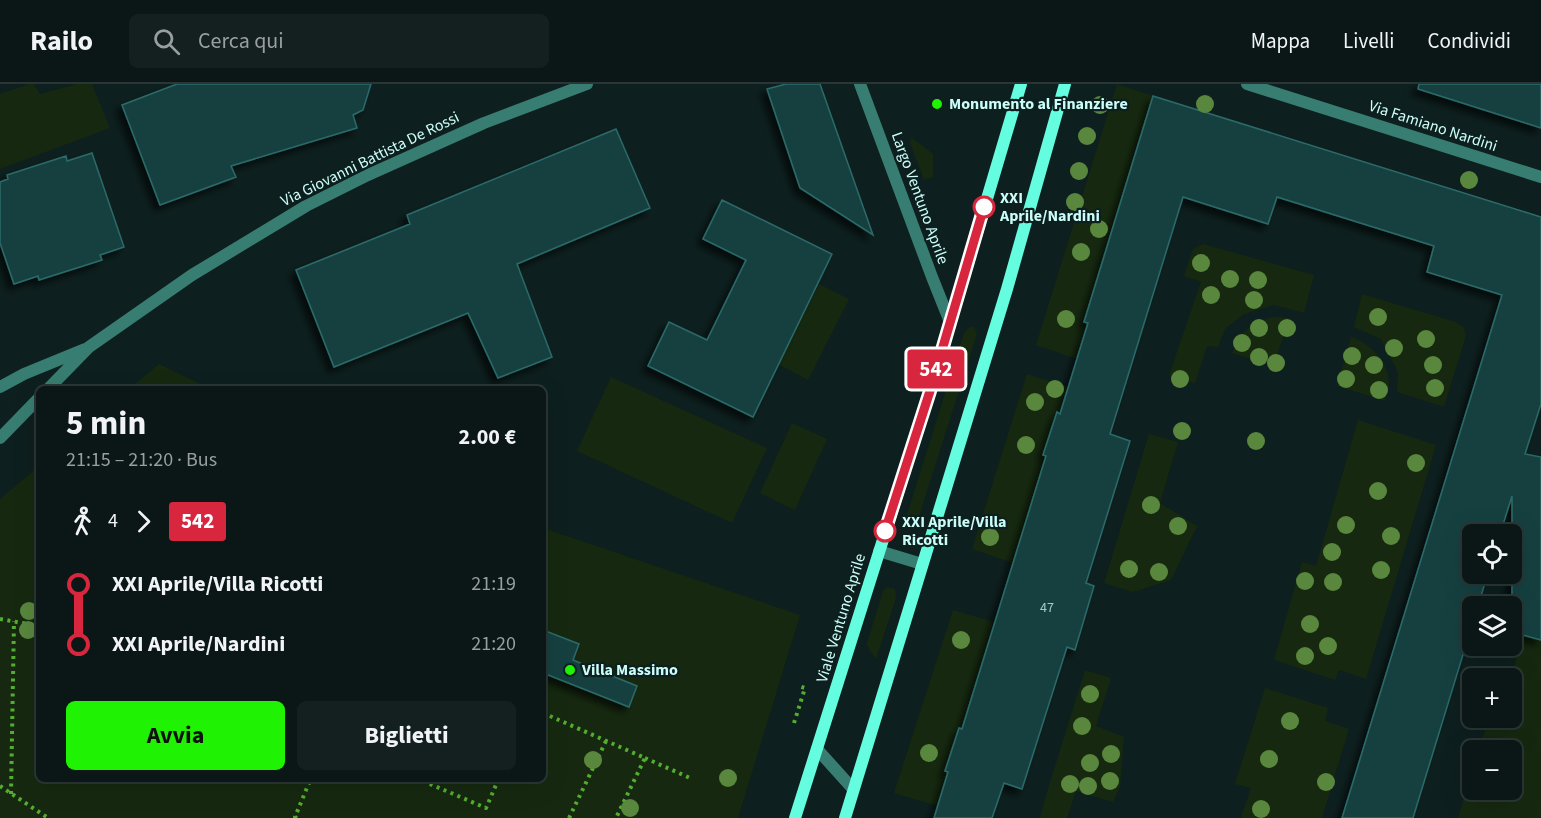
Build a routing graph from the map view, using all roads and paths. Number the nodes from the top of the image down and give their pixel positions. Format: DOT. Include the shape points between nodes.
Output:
graph roads {
  1 [pos="587,84"];
  2 [pos="860,84"];
  3 [pos="1021,84"];
  4 [pos="1065,84"];
  5 [pos="1247,84"];
  6 [pos="1541,177"];
  7 [pos="950,322"];
  8 [pos="89,347"];
  9 [pos="51,386"];
  10 [pos="0,387"];
  11 [pos="36,401"];
  12 [pos="0,438"];
  13 [pos="879,550"];
  14 [pos="922,564"];
  15 [pos="0,619"];
  16 [pos="14,621"];
  17 [pos="36,625"];
  18 [pos="799,686"];
  19 [pos="546,714"];
  20 [pos="794,723"];
  21 [pos="606,741"];
  22 [pos="817,749"];
  23 [pos="645,758"];
  24 [pos="690,778"];
  25 [pos="309,782"];
  26 [pos="425,782"];
  27 [pos="497,782"];
  28 [pos="0,786"];
  29 [pos="854,789"];
  30 [pos="11,794"];
  31 [pos="48,818"];
  32 [pos="297,818"];
  33 [pos="569,818"];
  34 [pos="616,818"];
  35 [pos="795,818"];
  36 [pos="845,818"];
  1 -- 8 [label="street, Via Giovanni Battista De Rossi" via="484,123 306,206 192,275"];
  2 -- 7 [label="street, Largo Ventuno Aprile"];
  3 -- 7 [label="street, Viale Ventuno Aprile"];
  4 -- 14 [label="street" via="1007,290"];
  5 -- 6 [label="street, Via Famiano Nardini"];
  7 -- 13 [label="street, Viale Ventuno Aprile"];
  8 -- 9 [label="street"];
  8 -- 10 [label="street"];
  11 -- 12 [label="street"];
  13 -- 14 [label="street"];
  13 -- 22 [label="street, Viale Ventuno Aprile"];
  14 -- 29 [label="street"];
  15 -- 16 [label="path"];
  16 -- 17 [label="path"];
  16 -- 30 [label="path"];
  18 -- 20 [label="path" via="805,688"];
  19 -- 21 [label="path"];
  21 -- 23 [label="path"];
  21 -- 33 [label="path"];
  22 -- 29 [label="street"];
  22 -- 35 [label="street, Viale Ventuno Aprile"];
  23 -- 24 [label="path"];
  23 -- 34 [label="path"];
  25 -- 32 [label="path"];
  26 -- 27 [label="path" via="486,808"];
  28 -- 30 [label="path"];
  29 -- 36 [label="street"];
  30 -- 31 [label="path"];
}
